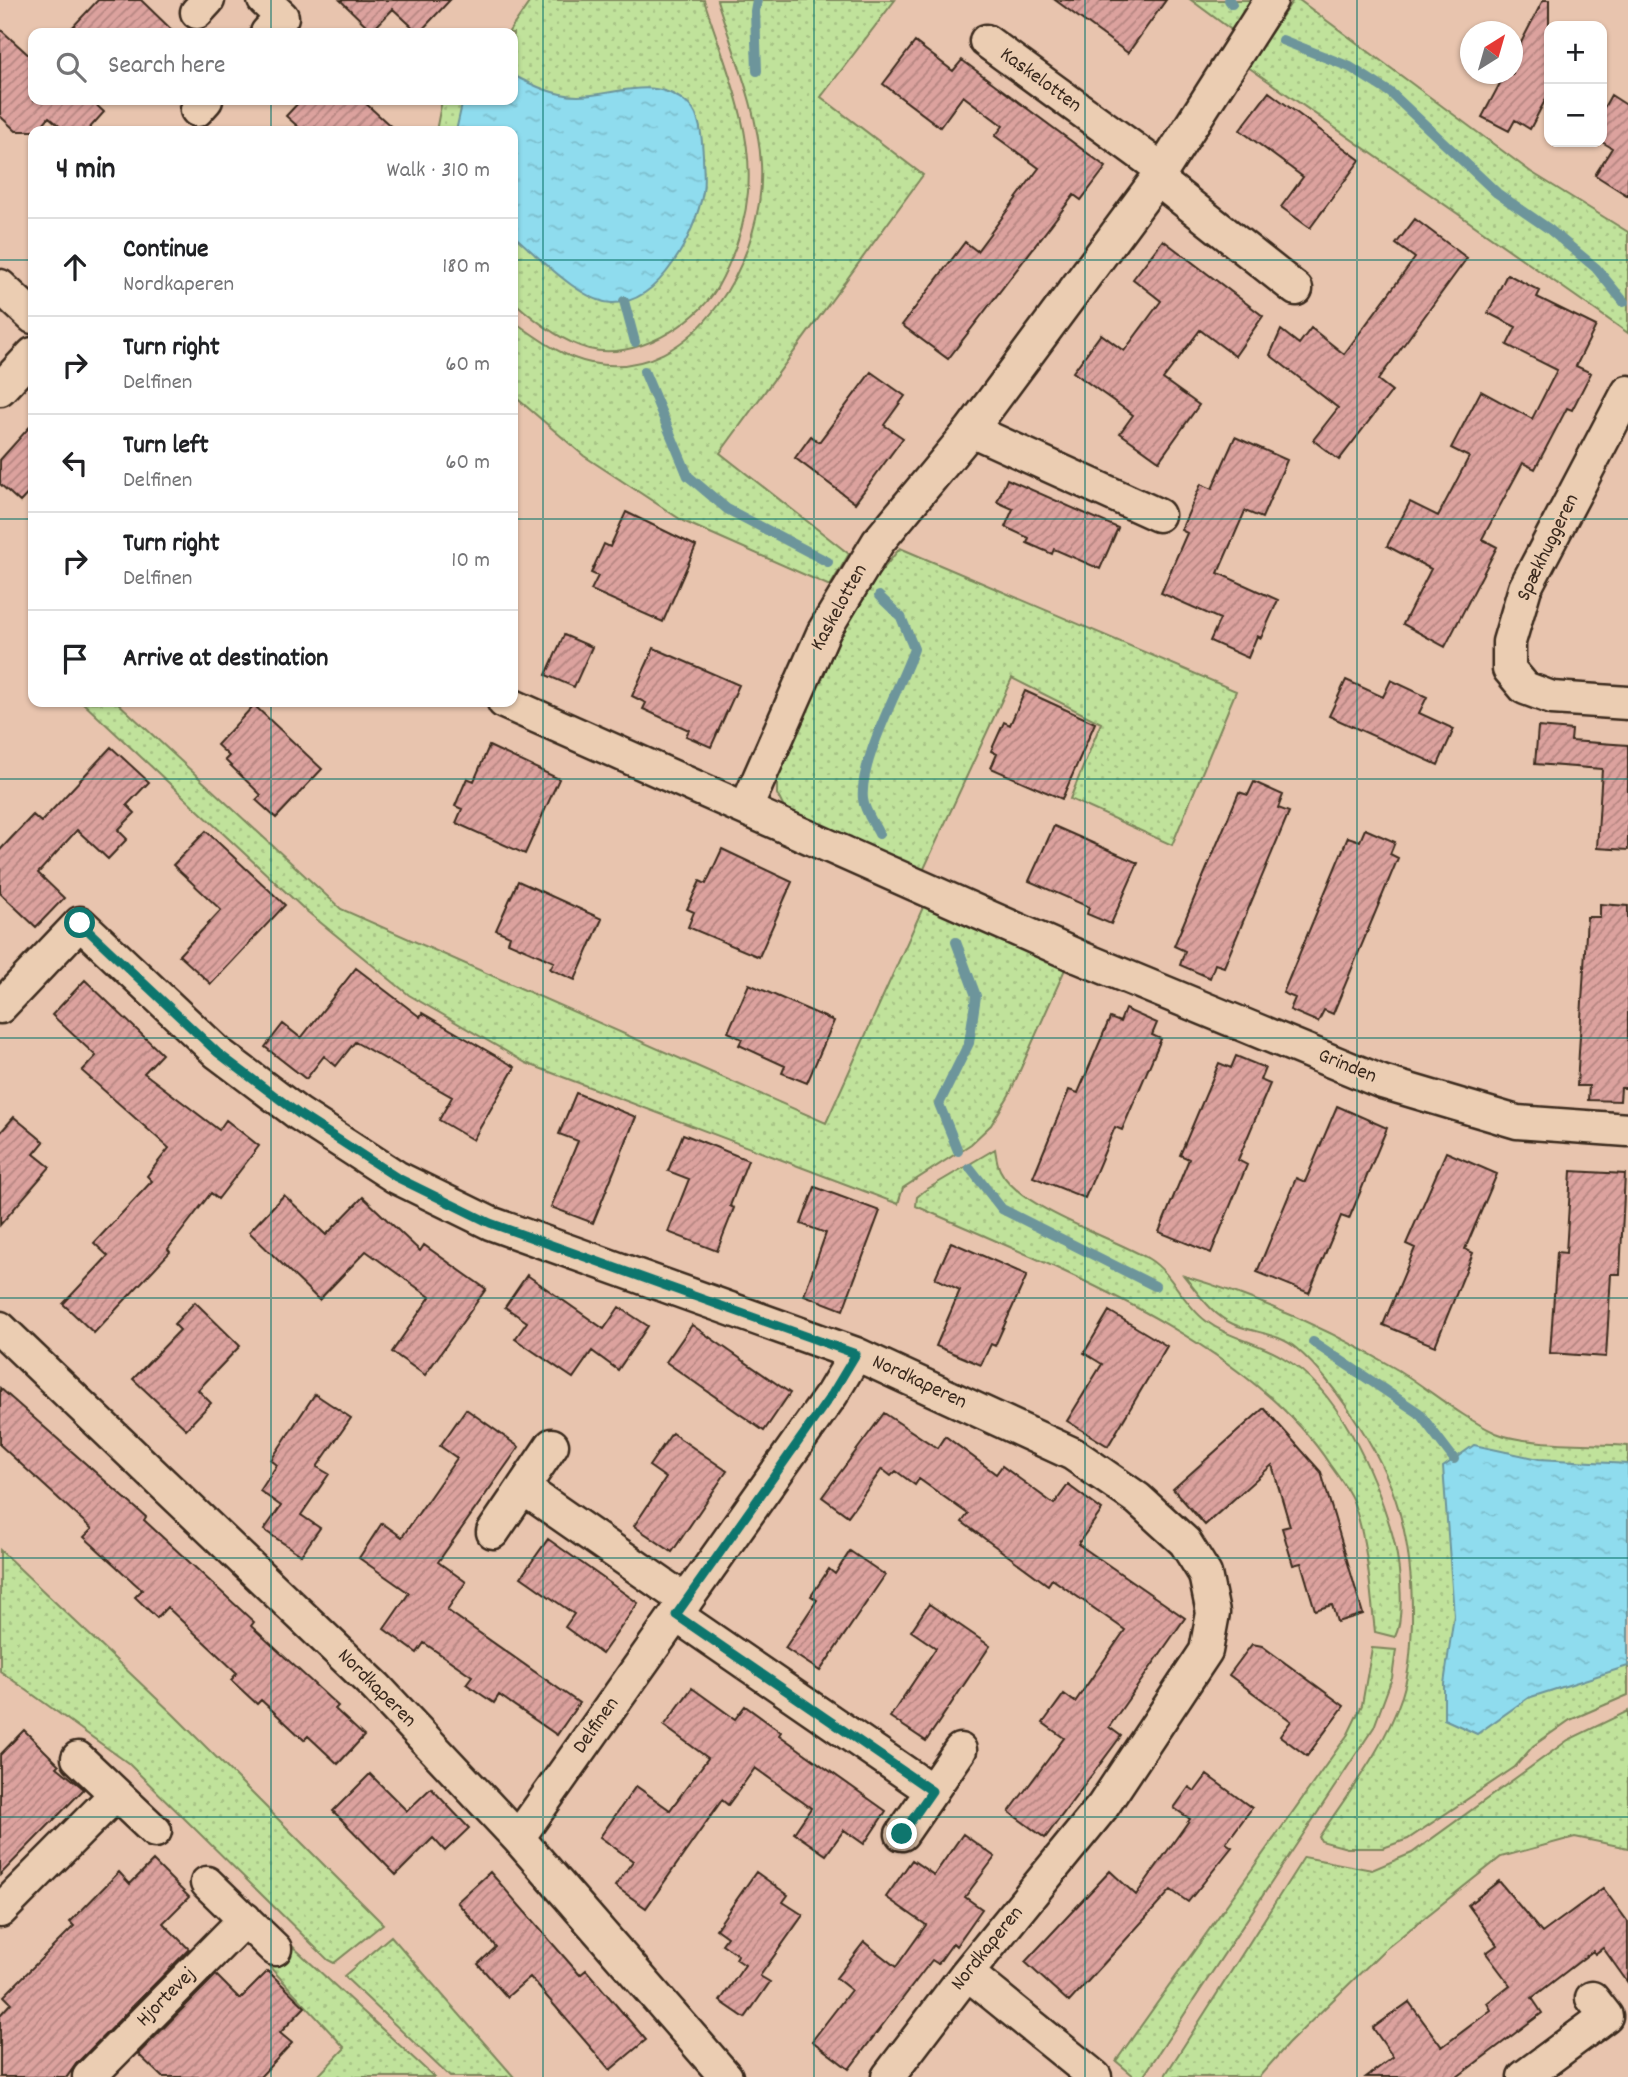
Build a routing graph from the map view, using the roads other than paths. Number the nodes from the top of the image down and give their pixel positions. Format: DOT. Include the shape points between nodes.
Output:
graph roads {
  1 [pos="264,0"];
  2 [pos="1271,0"];
  3 [pos="271,28"];
  4 [pos="986,41"];
  5 [pos="1160,175"];
  6 [pos="0,286"];
  7 [pos="1296,289"];
  8 [pos="28,312"];
  9 [pos="28,359"];
  10 [pos="0,389"];
  11 [pos="1628,392"];
  12 [pos="971,430"];
  13 [pos="1158,515"];
  14 [pos="1628,703"];
  15 [pos="515,707"];
  16 [pos="746,808"];
  17 [pos="0,1007"];
  18 [pos="1628,1130"];
  19 [pos="0,1328"];
  20 [pos="856,1354"];
  21 [pos="552,1446"];
  22 [pos="523,1488"];
  23 [pos="493,1532"];
  24 [pos="681,1608"];
  25 [pos="960,1750"];
  26 [pos="78,1758"];
  27 [pos="932,1791"];
  28 [pos="116,1794"];
  29 [pos="155,1831"];
  30 [pos="902,1834"];
  31 [pos="518,1838"];
  32 [pos="207,1883"];
  33 [pos="0,1911"];
  34 [pos="245,1919"];
  35 [pos="275,1949"];
  36 [pos="967,1973"];
  37 [pos="1592,1998"];
  38 [pos="89,2077"];
  39 [pos="726,2077"];
  40 [pos="888,2077"];
  41 [pos="1095,2077"];
  42 [pos="1524,2077"];
  1 -- 3 [label="street" via="282,16"];
  2 -- 5 [label="street, Kaskelotten"];
  4 -- 5 [label="street, Kaskelotten"];
  5 -- 7 [label="street, Kaskelotten"];
  5 -- 12 [label="street, Kaskelotten"];
  6 -- 8 [label="street"];
  9 -- 10 [label="street"];
  11 -- 14 [label="street, Spækhuggeren" via="1525,588 1509,642 1509,669 1525,688 1552,698"];
  12 -- 13 [label="street"];
  12 -- 16 [label="street, Kaskelotten" via="878,542 824,631"];
  15 -- 16 [label="street"];
  16 -- 18 [label="street, Grinden" via="1079,957 1382,1082 1517,1122"];
  17 -- 20 [label="street, Nordkaperen" via="80,923 218,1053 299,1114 396,1177 490,1223"];
  19 -- 31 [label="street, Nordkaperen" via="376,1686"];
  20 -- 24 [label="street, Delfinen"];
  20 -- 36 [label="street, Nordkaperen" via="1073,1454 1138,1499 1185,1542 1205,1574 1213,1613 1206,1651 1103,1806"];
  21 -- 22 [label="street"];
  22 -- 23 [label="street"];
  22 -- 24 [label="street"];
  24 -- 27 [label="street"];
  24 -- 31 [label="street, Delfinen"];
  25 -- 27 [label="street"];
  26 -- 28 [label="street"];
  27 -- 30 [label="street"];
  28 -- 29 [label="street"];
  28 -- 33 [label="street"];
  31 -- 39 [label="street, Nordkaperen"];
  32 -- 34 [label="street"];
  34 -- 35 [label="street"];
  34 -- 38 [label="street, Hjortevej"];
  36 -- 40 [label="street, Nordkaperen"];
  36 -- 41 [label="street"];
  37 -- 42 [label="street" via="1606,2016"];
}
